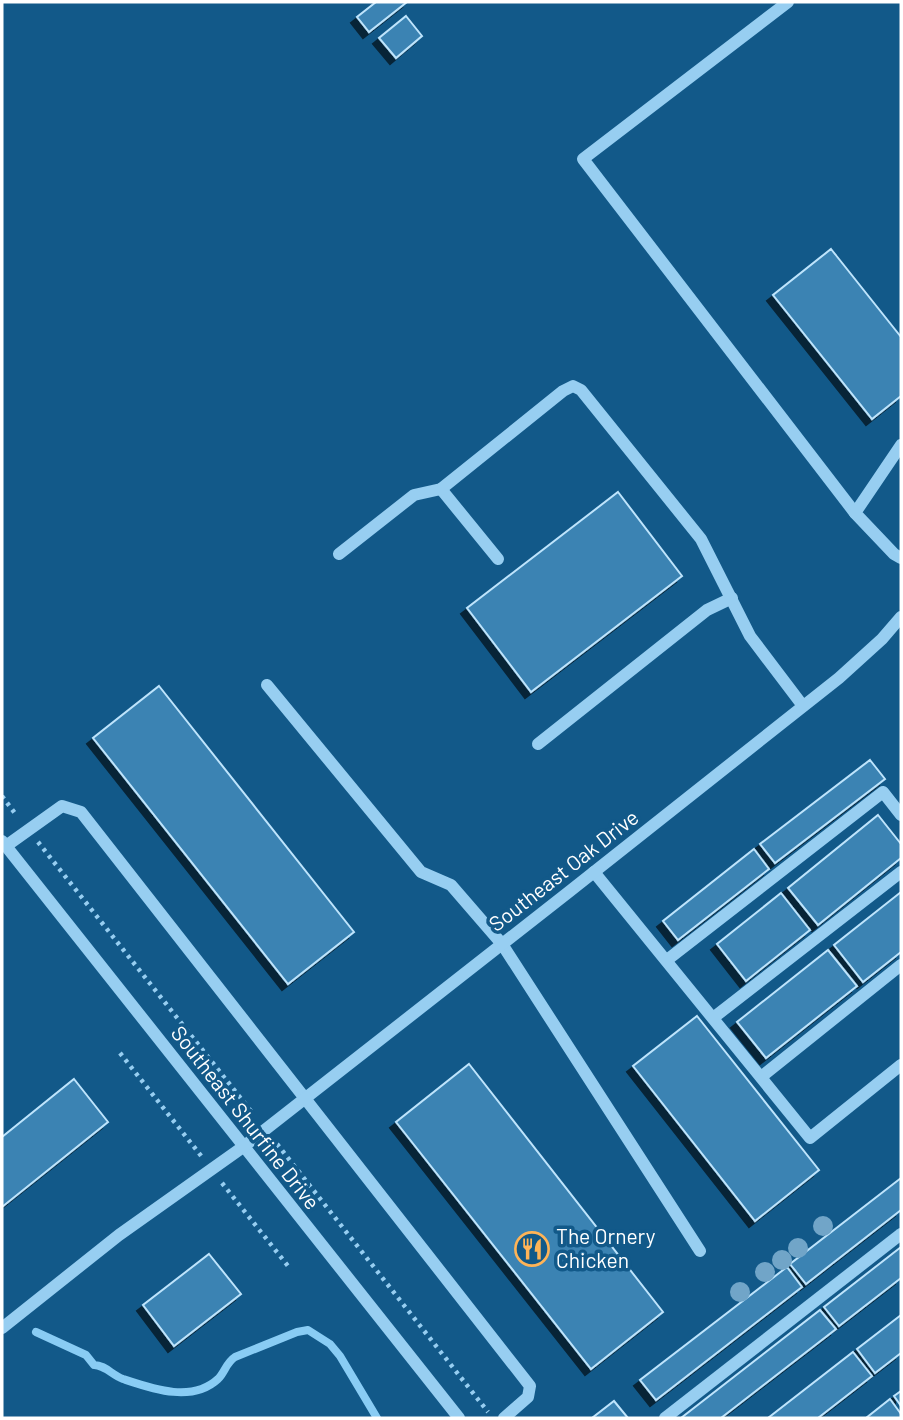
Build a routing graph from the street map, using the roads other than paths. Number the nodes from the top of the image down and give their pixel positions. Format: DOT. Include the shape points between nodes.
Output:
graph roads {
  1 [pos="788,2"];
  2 [pos="901,445"];
  3 [pos="441,489"];
  4 [pos="855,513"];
  5 [pos="339,554"];
  6 [pos="901,558"];
  7 [pos="498,559"];
  8 [pos="732,598"];
  9 [pos="901,617"];
  10 [pos="267,685"];
  11 [pos="803,706"];
  12 [pos="538,744"];
  13 [pos="901,815"];
  14 [pos="4,843"];
  15 [pos="594,872"];
  16 [pos="901,872"];
  17 [pos="502,944"];
  18 [pos="667,960"];
  19 [pos="901,965"];
  20 [pos="713,1018"];
  21 [pos="901,1065"];
  22 [pos="761,1077"];
  23 [pos="304,1098"];
  24 [pos="243,1147"];
  25 [pos="901,1234"];
  26 [pos="701,1251"];
  27 [pos="2,1328"];
  28 [pos="459,1418"];
  29 [pos="504,1418"];
  30 [pos="665,1418"];
  1 -- 4 [label="street" via="583,159"];
  2 -- 4 [label="street"];
  3 -- 5 [label="street" via="414,495"];
  3 -- 7 [label="street"];
  3 -- 8 [label="street" via="573,386 581,390 701,540"];
  4 -- 6 [label="street"];
  8 -- 11 [label="street" via="750,636"];
  8 -- 12 [label="street" via="707,610"];
  9 -- 11 [label="street, Southeast Oak Drive" via="861,660"];
  10 -- 17 [label="street" via="421,872 451,886"];
  11 -- 15 [label="street, Southeast Oak Drive"];
  13 -- 18 [label="street" via="883,792"];
  14 -- 23 [label="street" via="62,806 81,812"];
  14 -- 24 [label="street, Southeast Shurfine Drive"];
  15 -- 17 [label="street, Southeast Oak Drive"];
  15 -- 18 [label="street"];
  16 -- 20 [label="street"];
  17 -- 23 [label="street, Southeast Oak Drive"];
  17 -- 26 [label="street"];
  18 -- 20 [label="street"];
  19 -- 22 [label="street"];
  20 -- 22 [label="street"];
  21 -- 22 [label="street" via="810,1138"];
  23 -- 24 [label="street, Southeast Oak Drive"];
  23 -- 29 [label="street" via="530,1386 528,1397"];
  24 -- 27 [label="street, Southeast Oak Drive" via="119,1235"];
  24 -- 28 [label="street, Southeast Shurfine Drive"];
  25 -- 30 [label="street"];
}
